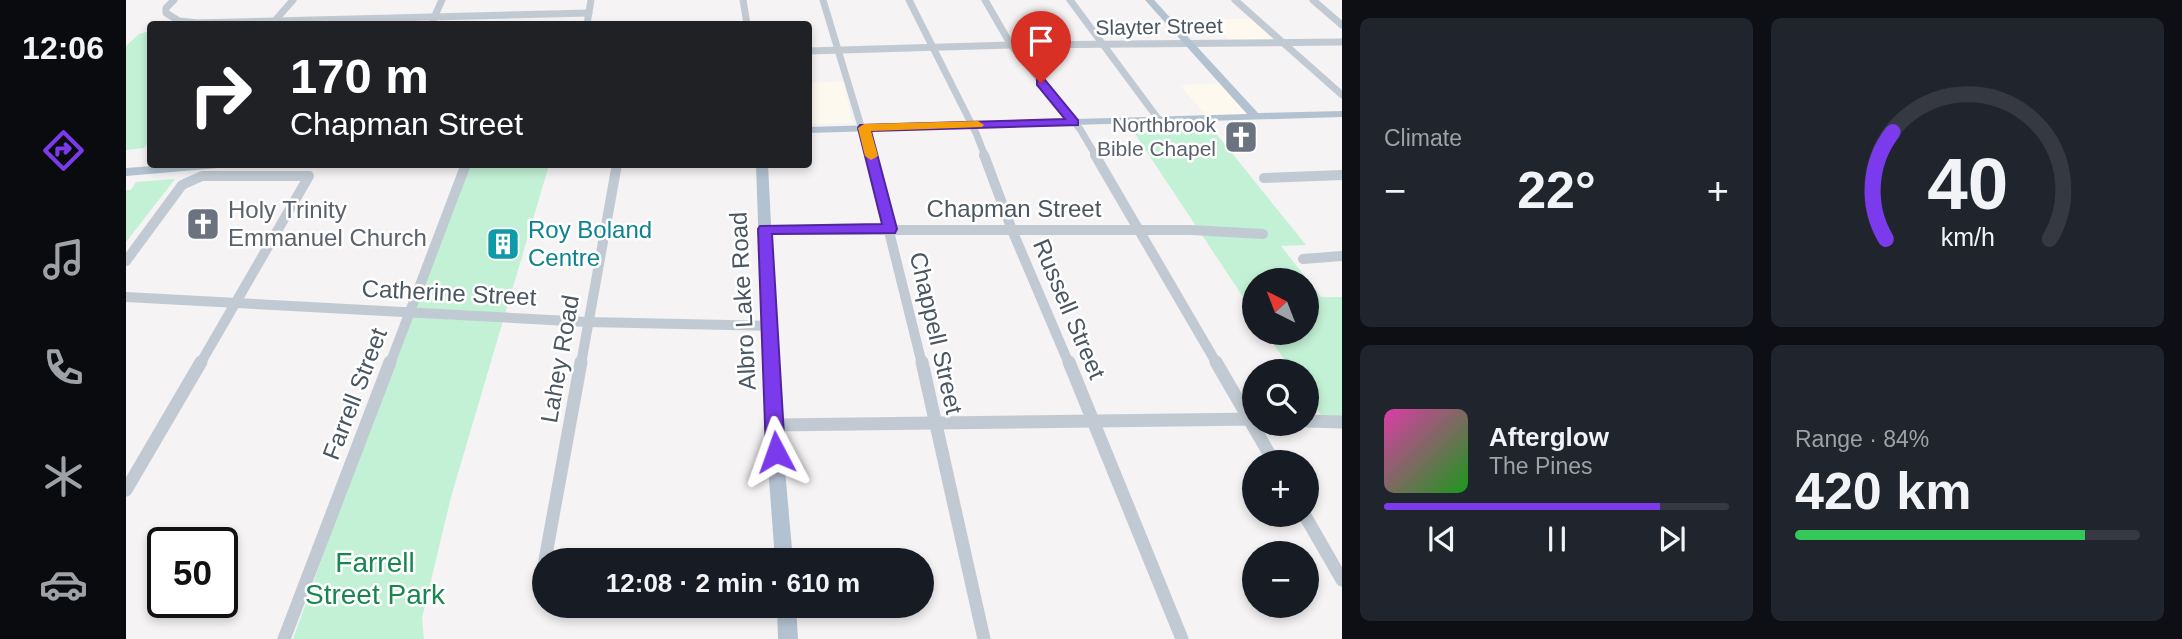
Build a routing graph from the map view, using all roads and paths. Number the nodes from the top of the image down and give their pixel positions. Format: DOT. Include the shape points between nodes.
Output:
graph roads {
  1 [pos="174,0"];
  2 [pos="293,0"];
  3 [pos="442,0"];
  4 [pos="592,0"];
  5 [pos="743,0"];
  6 [pos="823,0"];
  7 [pos="909,0"];
  8 [pos="985,0"];
  9 [pos="1070,0"];
  10 [pos="1149,0"];
  11 [pos="1235,0"];
  12 [pos="1313,0"];
  13 [pos="589,13"];
  14 [pos="181,21"];
  15 [pos="275,21"];
  16 [pos="432,21"];
  17 [pos="449,21"];
  18 [pos="588,21"];
  19 [pos="746,21"];
  20 [pos="1342,24"];
  21 [pos="1342,42"];
  22 [pos="1284,43"];
  23 [pos="1189,44"];
  24 [pos="1010,45"];
  25 [pos="1104,45"];
  26 [pos="934,49"];
  27 [pos="840,50"];
  28 [pos="812,51"];
  29 [pos="1342,95"];
  30 [pos="1244,104"];
  31 [pos="1342,114"];
  32 [pos="1291,115"];
  33 [pos="1256,117"];
  34 [pos="1159,120"];
  35 [pos="1074,122"];
  36 [pos="972,125"];
  37 [pos="864,128"];
  38 [pos="812,130"];
  39 [pos="147,163"];
  40 [pos="126,165"];
  41 [pos="178,168"];
  42 [pos="464,168"];
  43 [pos="616,168"];
  44 [pos="762,168"];
  45 [pos="126,172"];
  46 [pos="1342,175"];
  47 [pos="1264,178"];
  48 [pos="765,229"];
  49 [pos="890,229"];
  50 [pos="1012,230"];
  51 [pos="1140,230"];
  52 [pos="1263,234"];
  53 [pos="1342,256"];
  54 [pos="1303,258"];
  55 [pos="126,261"];
  56 [pos="126,297"];
  57 [pos="233,301"];
  58 [pos="410,312"];
  59 [pos="588,322"];
  60 [pos="770,326"];
  61 [pos="1242,402"];
  62 [pos="1242,419"];
  63 [pos="1094,421"];
  64 [pos="1319,421"];
  65 [pos="935,422"];
  66 [pos="1342,422"];
  67 [pos="773,425"];
  68 [pos="126,490"];
  69 [pos="1311,527"];
  70 [pos="548,548"];
  71 [pos="783,548"];
  72 [pos="1342,580"];
  73 [pos="787,618"];
  74 [pos="284,639"];
  75 [pos="788,639"];
  76 [pos="984,639"];
  77 [pos="1182,639"];
  1 -- 14 [label="street" via="164,11"];
  2 -- 15 [label="street"];
  3 -- 16 [label="street"];
  4 -- 13 [label="street"];
  5 -- 19 [label="street"];
  6 -- 27 [label="street, Chappell Street"];
  7 -- 26 [label="street, Russell Street"];
  8 -- 24 [label="street"];
  9 -- 25 [label="street"];
  10 -- 23 [label="main road"];
  11 -- 22 [label="street"];
  12 -- 20 [label="street"];
  13 -- 17 [label="street"];
  13 -- 18 [label="street"];
  21 -- 22 [label="street, Slayter Street"];
  22 -- 23 [label="street, Slayter Street"];
  22 -- 29 [label="street"];
  23 -- 25 [label="street, Slayter Street"];
  23 -- 30 [label="main road"];
  24 -- 25 [label="street, Slayter Street"];
  24 -- 26 [label="street, Slayter Street"];
  24 -- 35 [label="street"];
  25 -- 34 [label="street"];
  26 -- 27 [label="street, Slayter Street"];
  26 -- 36 [label="street, Russell Street"];
  27 -- 28 [label="street, Slayter Street"];
  27 -- 37 [label="street, Chappell Street"];
  30 -- 32 [label="main road"];
  30 -- 33 [label="main road"];
  31 -- 32 [label="main road"];
  32 -- 33 [label="main road"];
  33 -- 34 [label="main road"];
  34 -- 35 [label="main road"];
  35 -- 36 [label="main road"];
  35 -- 51 [label="street"];
  36 -- 37 [label="main road"];
  36 -- 50 [label="street, Russell Street"];
  37 -- 38 [label="main road"];
  37 -- 49 [label="street, Chappell Street"];
  39 -- 40 [label="main road"];
  41 -- 45 [label="main road"];
  42 -- 58 [label="street, Farrell Street"];
  43 -- 59 [label="street, Lahey Road"];
  44 -- 48 [label="main road, Albro Lake Road"];
  46 -- 47 [label="street"];
  48 -- 49 [label="street, Chapman Street"];
  48 -- 60 [label="main road, Albro Lake Road"];
  49 -- 50 [label="street, Chapman Street"];
  49 -- 65 [label="street, Chappell Street"];
  50 -- 51 [label="street, Chapman Street"];
  50 -- 63 [label="street, Russell Street"];
  51 -- 52 [label="street, Chapman Street"];
  51 -- 61 [label="street"];
  53 -- 54 [label="street"];
  55 -- 57 [label="street" via="191,179 309,176"];
  56 -- 57 [label="street, Catherine Street"];
  57 -- 58 [label="street, Catherine Street"];
  57 -- 68 [label="street"];
  58 -- 59 [label="street, Catherine Street"];
  58 -- 74 [label="street, Farrell Street"];
  59 -- 60 [label="street, Catherine Street"];
  59 -- 70 [label="street, Lahey Road"];
  60 -- 67 [label="main road, Albro Lake Road"];
  62 -- 63 [label="street"];
  63 -- 65 [label="street"];
  63 -- 77 [label="street, Russell Street"];
  64 -- 66 [label="street"];
  65 -- 67 [label="street"];
  65 -- 76 [label="street, Chappell Street"];
  67 -- 71 [label="main road, Albro Lake Road"];
  69 -- 72 [label="street"];
  73 -- 75 [label="main road"];
}
